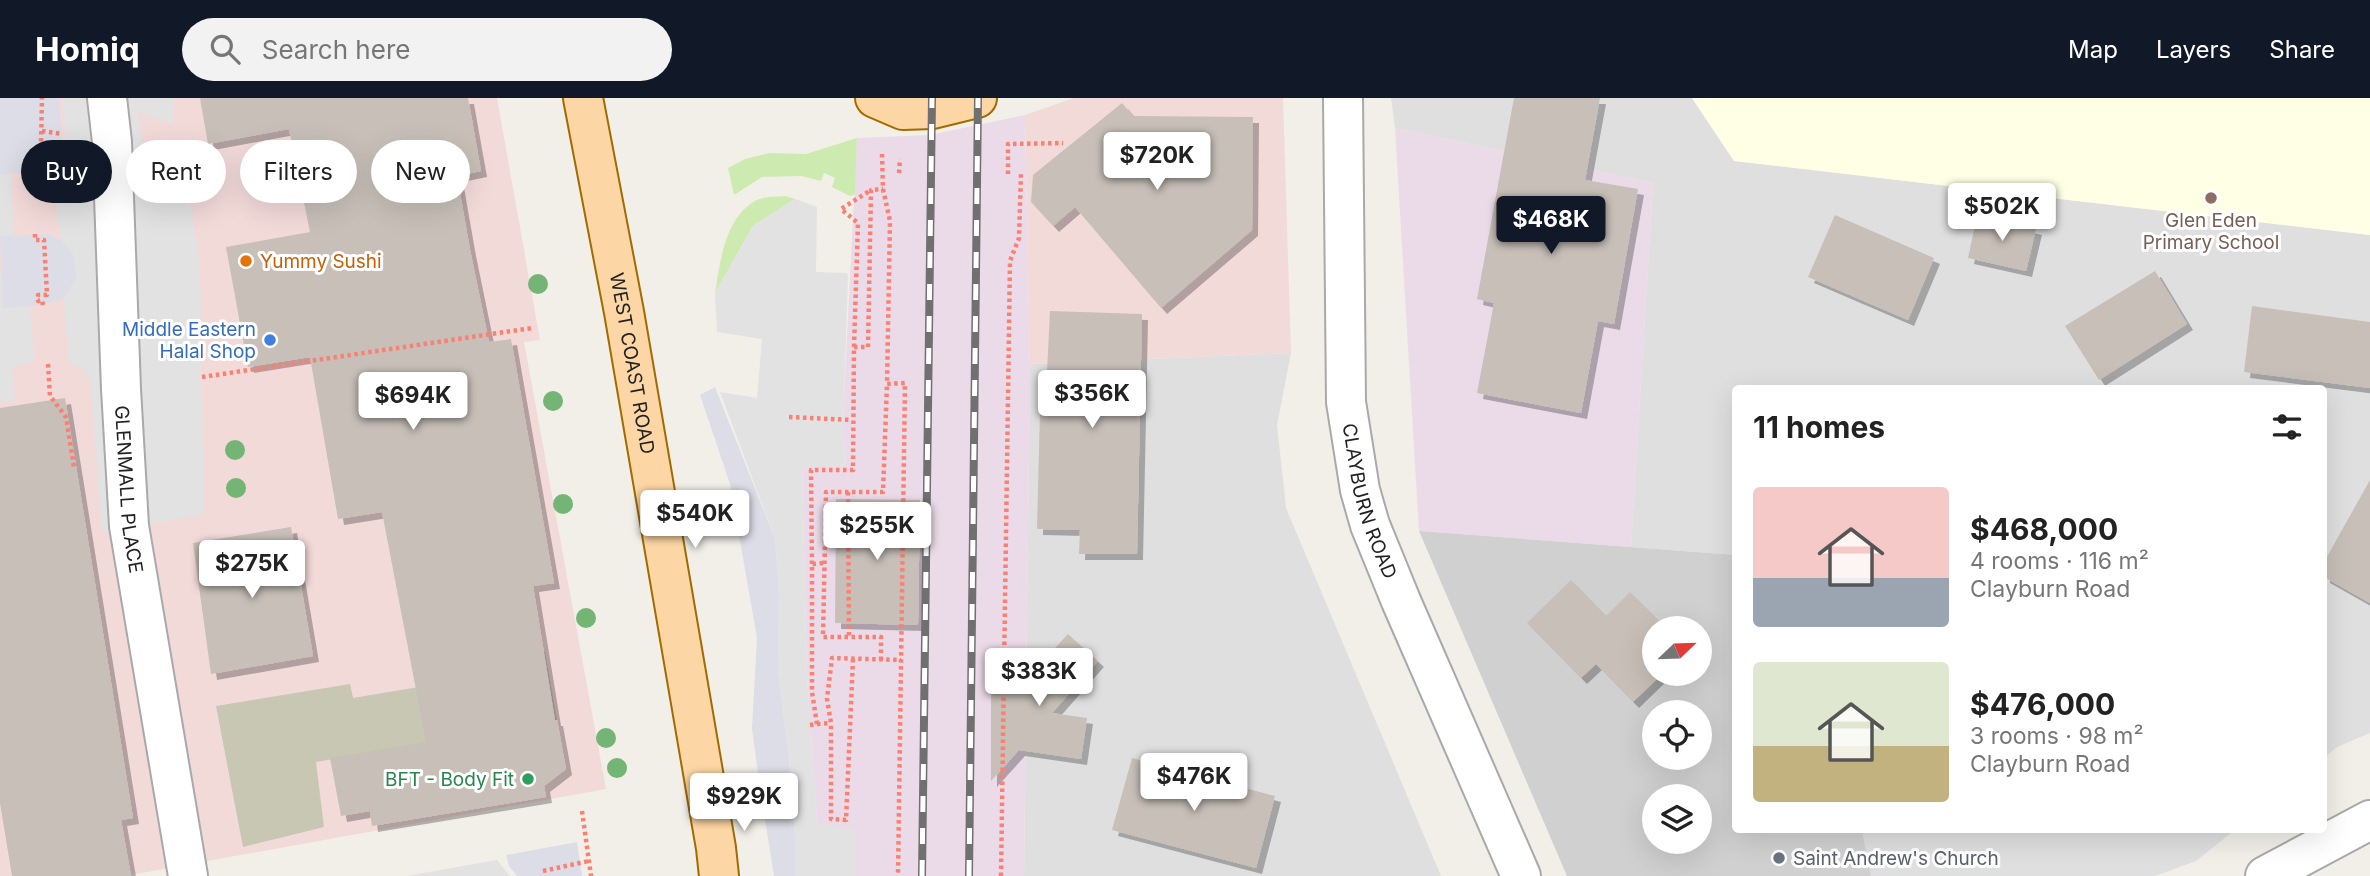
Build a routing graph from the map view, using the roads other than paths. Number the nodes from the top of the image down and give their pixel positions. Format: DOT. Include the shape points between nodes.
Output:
graph roads {
  1 [pos="107,98"];
  2 [pos="583,98"];
  3 [pos="875,98"];
  4 [pos="977,98"];
  5 [pos="1343,98"];
  6 [pos="2370,820"];
  7 [pos="188,876"];
  8 [pos="719,876"];
  9 [pos="1521,876"];
  10 [pos="2265,876"];
  1 -- 7 [label="street, GLENMALL PLACE" via="129,526"];
  2 -- 8 [label="main road, WEST COAST ROAD" via="624,312"];
  3 -- 4 [label="main road" via="903,110 932,109"];
  5 -- 9 [label="street, CLAYBURN ROAD" via="1346,402 1360,490 1401,601"];
  6 -- 10 [label="street"];
}
